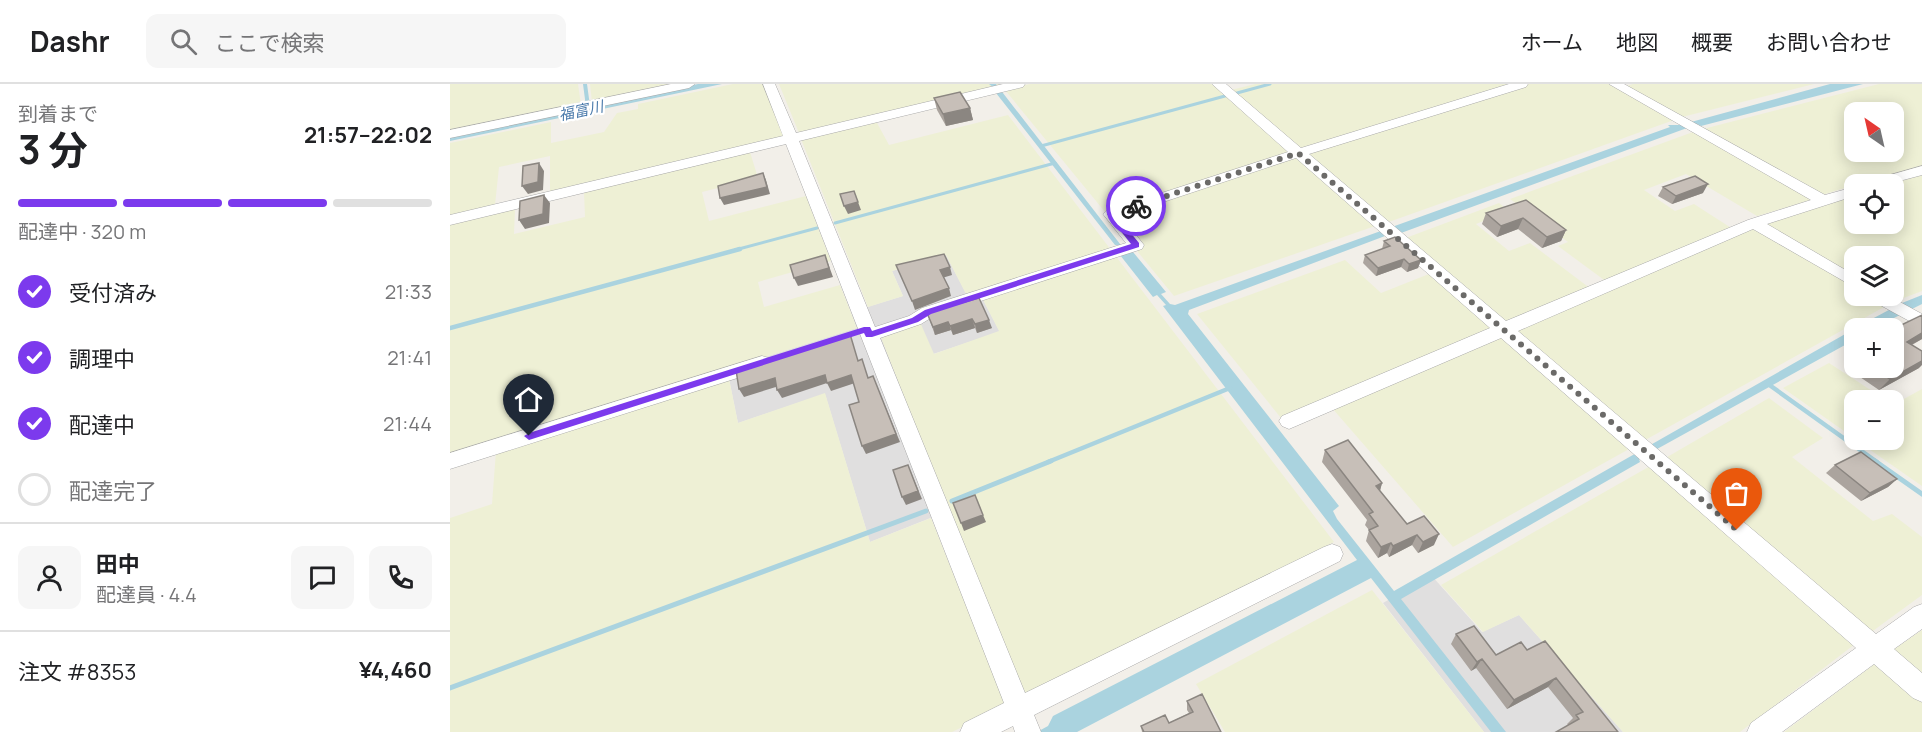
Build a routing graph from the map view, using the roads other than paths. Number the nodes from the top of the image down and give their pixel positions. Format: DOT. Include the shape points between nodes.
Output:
graph roads {
  1 [pos="688,84"];
  2 [pos="769,84"];
  3 [pos="1019,84"];
  4 [pos="1218,84"];
  5 [pos="1522,84"];
  6 [pos="1615,84"];
  7 [pos="450,134"];
  8 [pos="792,139"];
  9 [pos="1298,153"];
  10 [pos="1922,170"];
  11 [pos="1904,175"];
  12 [pos="1844,193"];
  13 [pos="1823,200"];
  14 [pos="450,220"];
  15 [pos="1754,223"];
  16 [pos="1844,276"];
  17 [pos="1894,306"];
  18 [pos="1922,322"];
  19 [pos="1505,330"];
  20 [pos="868,332"];
  21 [pos="844,336"];
  22 [pos="777,358"];
  23 [pos="1289,421"];
  24 [pos="450,461"];
  25 [pos="1332,554"];
  26 [pos="1922,615"];
  27 [pos="1874,648"];
  28 [pos="1922,689"];
  29 [pos="1025,724"];
  30 [pos="973,732"];
  31 [pos="1760,732"];
  1 -- 7 [label="street"];
  2 -- 8 [label="street"];
  3 -- 8 [label="street"];
  4 -- 9 [label="street"];
  5 -- 9 [label="street"];
  6 -- 13 [label="street"];
  8 -- 14 [label="street"];
  8 -- 20 [label="street"];
  9 -- 19 [label="street"];
  9 -- 20 [label="street" via="1111,214 1136,245 928,312 915,320"];
  10 -- 11 [label="street"];
  12 -- 13 [label="street"];
  13 -- 15 [label="street"];
  15 -- 16 [label="street"];
  15 -- 19 [label="street"];
  17 -- 18 [label="street"];
  19 -- 23 [label="street"];
  19 -- 27 [label="street"];
  20 -- 21 [label="street"];
  20 -- 29 [label="street"];
  22 -- 24 [label="street"];
  25 -- 29 [label="street"];
  26 -- 27 [label="street"];
  27 -- 28 [label="street"];
  27 -- 31 [label="street"];
  29 -- 30 [label="street"];
}
